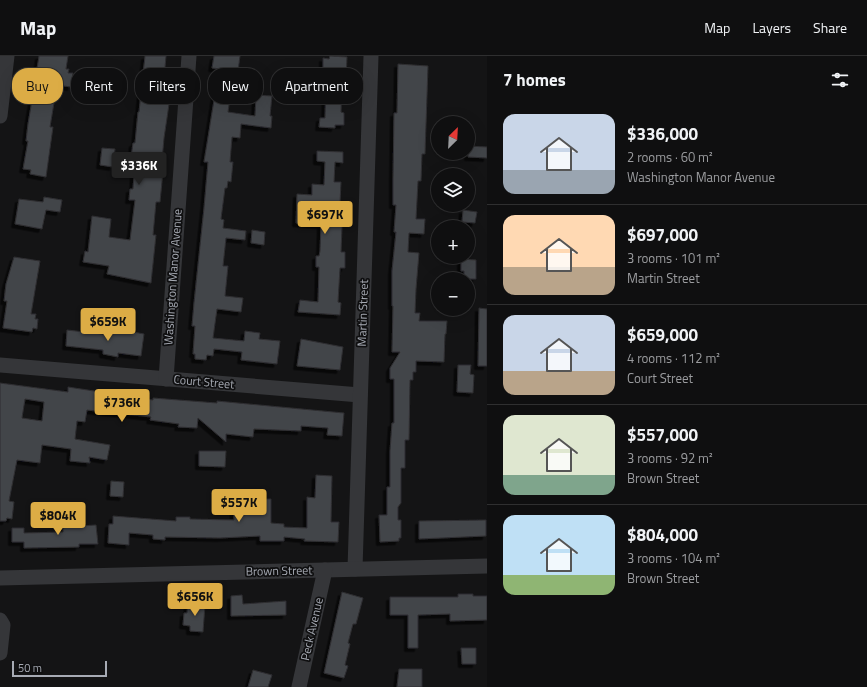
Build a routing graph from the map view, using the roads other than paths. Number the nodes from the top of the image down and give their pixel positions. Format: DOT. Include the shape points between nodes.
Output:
graph roads {
  1 [pos="7,56"];
  2 [pos="189,56"];
  3 [pos="371,56"];
  4 [pos="0,116"];
  5 [pos="0,365"];
  6 [pos="166,379"];
  7 [pos="360,395"];
  8 [pos="487,566"];
  9 [pos="355,569"];
  10 [pos="325,570"];
  11 [pos="0,578"];
  12 [pos="0,620"];
  13 [pos="0,653"];
  14 [pos="299,687"];
  1 -- 4 [label="street"];
  2 -- 6 [label="street, Washington Manor Avenue"];
  3 -- 7 [label="street, Martin Street"];
  5 -- 6 [label="street, Court Street"];
  6 -- 7 [label="street, Court Street"];
  7 -- 9 [label="street, Martin Street"];
  8 -- 9 [label="street, Brown Street"];
  9 -- 10 [label="street, Brown Street"];
  10 -- 11 [label="street, Brown Street"];
  10 -- 14 [label="street, Peck Avenue"];
  12 -- 13 [label="street" via="3,625"];
}
